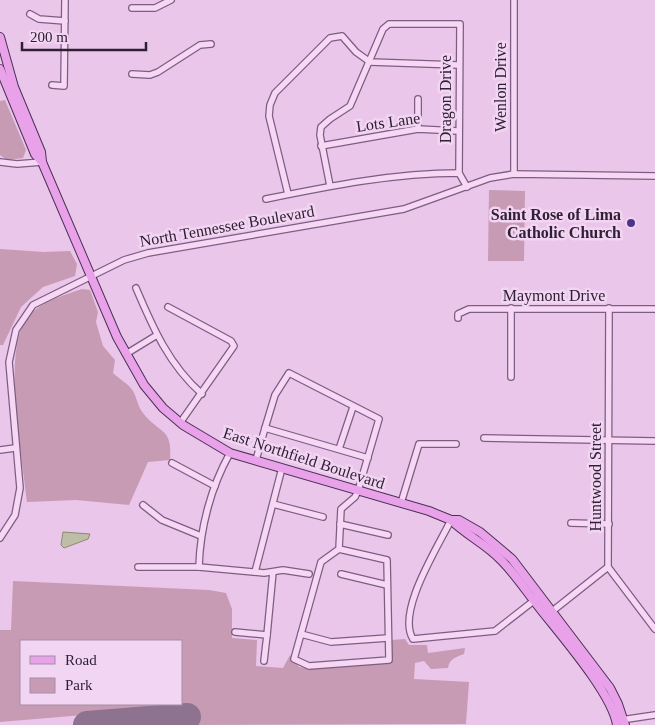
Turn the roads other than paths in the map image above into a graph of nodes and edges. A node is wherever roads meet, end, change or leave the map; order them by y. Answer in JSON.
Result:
{"nodes":[{"id":1,"x":66,"y":0,"type":"edge"},
{"id":2,"x":171,"y":0,"type":"edge"},
{"id":3,"x":514,"y":0,"type":"edge"},
{"id":4,"x":132,"y":8,"type":"dead end"},
{"id":5,"x":30,"y":14,"type":"dead end"},
{"id":6,"x":65,"y":21,"type":"junction"},
{"id":7,"x":0,"y":37,"type":"edge"},
{"id":8,"x":211,"y":44,"type":"dead end"},
{"id":9,"x":370,"y":62,"type":"junction"},
{"id":10,"x":458,"y":65,"type":"junction"},
{"id":11,"x":0,"y":69,"type":"edge"},
{"id":12,"x":132,"y":74,"type":"dead end"},
{"id":13,"x":52,"y":85,"type":"dead end"},
{"id":14,"x":418,"y":99,"type":"dead end"},
{"id":15,"x":418,"y":129,"type":"junction"},
{"id":16,"x":458,"y":131,"type":"junction"},
{"id":17,"x":321,"y":146,"type":"junction"},
{"id":18,"x":0,"y":162,"type":"edge"},
{"id":19,"x":42,"y":162,"type":"junction"},
{"id":20,"x":459,"y":173,"type":"junction"},
{"id":21,"x":514,"y":174,"type":"junction"},
{"id":22,"x":655,"y":176,"type":"edge"},
{"id":23,"x":330,"y":186,"type":"junction"},
{"id":24,"x":467,"y":187,"type":"junction"},
{"id":25,"x":288,"y":194,"type":"junction"},
{"id":26,"x":266,"y":199,"type":"dead end"},
{"id":27,"x":91,"y":276,"type":"junction"},
{"id":28,"x":136,"y":288,"type":"dead end"},
{"id":29,"x":168,"y":307,"type":"dead end"},
{"id":30,"x":510,"y":308,"type":"junction"},
{"id":31,"x":610,"y":308,"type":"junction"},
{"id":32,"x":655,"y":308,"type":"edge"},
{"id":33,"x":458,"y":318,"type":"dead end"},
{"id":34,"x":157,"y":335,"type":"junction"},
{"id":35,"x":126,"y":354,"type":"junction"},
{"id":36,"x":510,"y":376,"type":"dead end"},
{"id":37,"x":202,"y":394,"type":"junction"},
{"id":38,"x":353,"y":407,"type":"junction"},
{"id":39,"x":180,"y":423,"type":"junction"},
{"id":40,"x":265,"y":428,"type":"junction"},
{"id":41,"x":484,"y":438,"type":"dead end"},
{"id":42,"x":610,"y":440,"type":"junction"},
{"id":43,"x":655,"y":441,"type":"edge"},
{"id":44,"x":456,"y":444,"type":"dead end"},
{"id":45,"x":16,"y":448,"type":"junction"},
{"id":46,"x":338,"y":449,"type":"junction"},
{"id":47,"x":0,"y":450,"type":"edge"},
{"id":48,"x":230,"y":453,"type":"junction"},
{"id":49,"x":368,"y":458,"type":"junction"},
{"id":50,"x":256,"y":460,"type":"junction"},
{"id":51,"x":172,"y":463,"type":"dead end"},
{"id":52,"x":282,"y":468,"type":"junction"},
{"id":53,"x":215,"y":486,"type":"junction"},
{"id":54,"x":358,"y":491,"type":"junction"},
{"id":55,"x":401,"y":503,"type":"junction"},
{"id":56,"x":273,"y":504,"type":"junction"},
{"id":57,"x":143,"y":505,"type":"dead end"},
{"id":58,"x":323,"y":517,"type":"dead end"},
{"id":59,"x":451,"y":520,"type":"junction"},
{"id":60,"x":571,"y":523,"type":"dead end"},
{"id":61,"x":340,"y":524,"type":"junction"},
{"id":62,"x":609,"y":524,"type":"junction"},
{"id":63,"x":388,"y":535,"type":"dead end"},
{"id":64,"x":201,"y":536,"type":"junction"},
{"id":65,"x":0,"y":538,"type":"edge"},
{"id":66,"x":340,"y":548,"type":"junction"},
{"id":67,"x":138,"y":567,"type":"dead end"},
{"id":68,"x":199,"y":567,"type":"junction"},
{"id":69,"x":608,"y":567,"type":"junction"},
{"id":70,"x":255,"y":572,"type":"junction"},
{"id":71,"x":274,"y":572,"type":"junction"},
{"id":72,"x":309,"y":574,"type":"dead end"},
{"id":73,"x":341,"y":574,"type":"dead end"},
{"id":74,"x":387,"y":584,"type":"junction"},
{"id":75,"x":537,"y":598,"type":"junction"},
{"id":76,"x":549,"y":614,"type":"junction"},
{"id":77,"x":655,"y":629,"type":"edge"},
{"id":78,"x":235,"y":632,"type":"dead end"},
{"id":79,"x":301,"y":634,"type":"junction"},
{"id":80,"x":266,"y":635,"type":"junction"},
{"id":81,"x":388,"y":638,"type":"junction"},
{"id":82,"x":264,"y":661,"type":"dead end"},
{"id":83,"x":655,"y":715,"type":"edge"},
{"id":84,"x":621,"y":723,"type":"edge"}],
"edges":[{"from":1,"to":6,"type":"street"},
{"from":2,"to":4,"type":"street"},
{"from":3,"to":21,"type":"street","name":"Wenlon Drive"},
{"from":5,"to":6,"type":"street"},
{"from":6,"to":13,"type":"street"},
{"from":7,"to":19,"type":"main road","name":"East Northfield Boulevard"},
{"from":8,"to":12,"type":"street"},
{"from":9,"to":10,"type":"street"},
{"from":9,"to":10,"type":"street","name":"Dragon Drive"},
{"from":9,"to":17,"type":"street"},
{"from":9,"to":25,"type":"street"},
{"from":10,"to":16,"type":"street","name":"Dragon Drive"},
{"from":11,"to":19,"type":"main road","name":"East Northfield Boulevard"},
{"from":14,"to":15,"type":"street"},
{"from":15,"to":16,"type":"street","name":"Lots Lane"},
{"from":15,"to":17,"type":"street","name":"Lots Lane"},
{"from":16,"to":20,"type":"street","name":"Dragon Drive"},
{"from":17,"to":23,"type":"street"},
{"from":18,"to":19,"type":"street"},
{"from":19,"to":27,"type":"main road","name":"East Northfield Boulevard"},
{"from":20,"to":23,"type":"street","name":"North Tennessee Boulevard"},
{"from":20,"to":24,"type":"street"},
{"from":21,"to":22,"type":"street","name":"North Tennessee Boulevard"},
{"from":21,"to":24,"type":"street","name":"North Tennessee Boulevard"},
{"from":23,"to":25,"type":"street","name":"North Tennessee Boulevard"},
{"from":24,"to":27,"type":"street","name":"North Tennessee Boulevard"},
{"from":25,"to":26,"type":"street","name":"North Tennessee Boulevard"},
{"from":27,"to":35,"type":"main road","name":"East Northfield Boulevard"},
{"from":27,"to":45,"type":"street","name":"North Tennessee Boulevard"},
{"from":28,"to":34,"type":"street"},
{"from":29,"to":37,"type":"street"},
{"from":30,"to":31,"type":"street","name":"Maymont Drive"},
{"from":30,"to":33,"type":"street","name":"Maymont Drive"},
{"from":30,"to":36,"type":"street"},
{"from":31,"to":32,"type":"street","name":"Maymont Drive"},
{"from":31,"to":42,"type":"street","name":"Huntwood Street"},
{"from":34,"to":35,"type":"street"},
{"from":34,"to":37,"type":"street"},
{"from":35,"to":39,"type":"main road","name":"East Northfield Boulevard"},
{"from":37,"to":39,"type":"street"},
{"from":38,"to":40,"type":"street"},
{"from":38,"to":46,"type":"street"},
{"from":38,"to":49,"type":"street"},
{"from":39,"to":48,"type":"main road","name":"East Northfield Boulevard"},
{"from":40,"to":46,"type":"street"},
{"from":40,"to":50,"type":"street"},
{"from":41,"to":42,"type":"street"},
{"from":42,"to":43,"type":"street"},
{"from":42,"to":62,"type":"street","name":"Huntwood Street"},
{"from":44,"to":55,"type":"street"},
{"from":45,"to":47,"type":"street"},
{"from":45,"to":65,"type":"street","name":"North Tennessee Boulevard"},
{"from":46,"to":49,"type":"street"},
{"from":48,"to":50,"type":"main road","name":"East Northfield Boulevard"},
{"from":48,"to":53,"type":"street"},
{"from":49,"to":54,"type":"street"},
{"from":50,"to":52,"type":"main road","name":"East Northfield Boulevard"},
{"from":51,"to":53,"type":"street"},
{"from":52,"to":54,"type":"main road","name":"East Northfield Boulevard"},
{"from":52,"to":56,"type":"street"},
{"from":53,"to":64,"type":"street"},
{"from":54,"to":55,"type":"main road","name":"East Northfield Boulevard"},
{"from":54,"to":61,"type":"street"},
{"from":55,"to":59,"type":"main road","name":"East Northfield Boulevard"},
{"from":56,"to":58,"type":"street"},
{"from":56,"to":70,"type":"street"},
{"from":57,"to":64,"type":"street"},
{"from":59,"to":75,"type":"main road","name":"East Northfield Boulevard"},
{"from":59,"to":75,"type":"street"},
{"from":60,"to":62,"type":"street"},
{"from":61,"to":63,"type":"street"},
{"from":61,"to":66,"type":"street"},
{"from":62,"to":69,"type":"street","name":"Huntwood Street"},
{"from":64,"to":68,"type":"street"},
{"from":66,"to":74,"type":"street"},
{"from":66,"to":79,"type":"street"},
{"from":67,"to":68,"type":"street"},
{"from":68,"to":70,"type":"street"},
{"from":69,"to":76,"type":"street"},
{"from":69,"to":77,"type":"street"},
{"from":70,"to":71,"type":"street"},
{"from":71,"to":72,"type":"street"},
{"from":71,"to":80,"type":"street"},
{"from":73,"to":74,"type":"street"},
{"from":74,"to":81,"type":"street"},
{"from":75,"to":76,"type":"main road","name":"East Northfield Boulevard"},
{"from":76,"to":84,"type":"main road","name":"East Northfield Boulevard"},
{"from":78,"to":80,"type":"street"},
{"from":79,"to":81,"type":"street"},
{"from":79,"to":81,"type":"street"},
{"from":80,"to":82,"type":"street"},
{"from":83,"to":84,"type":"street"}]}
